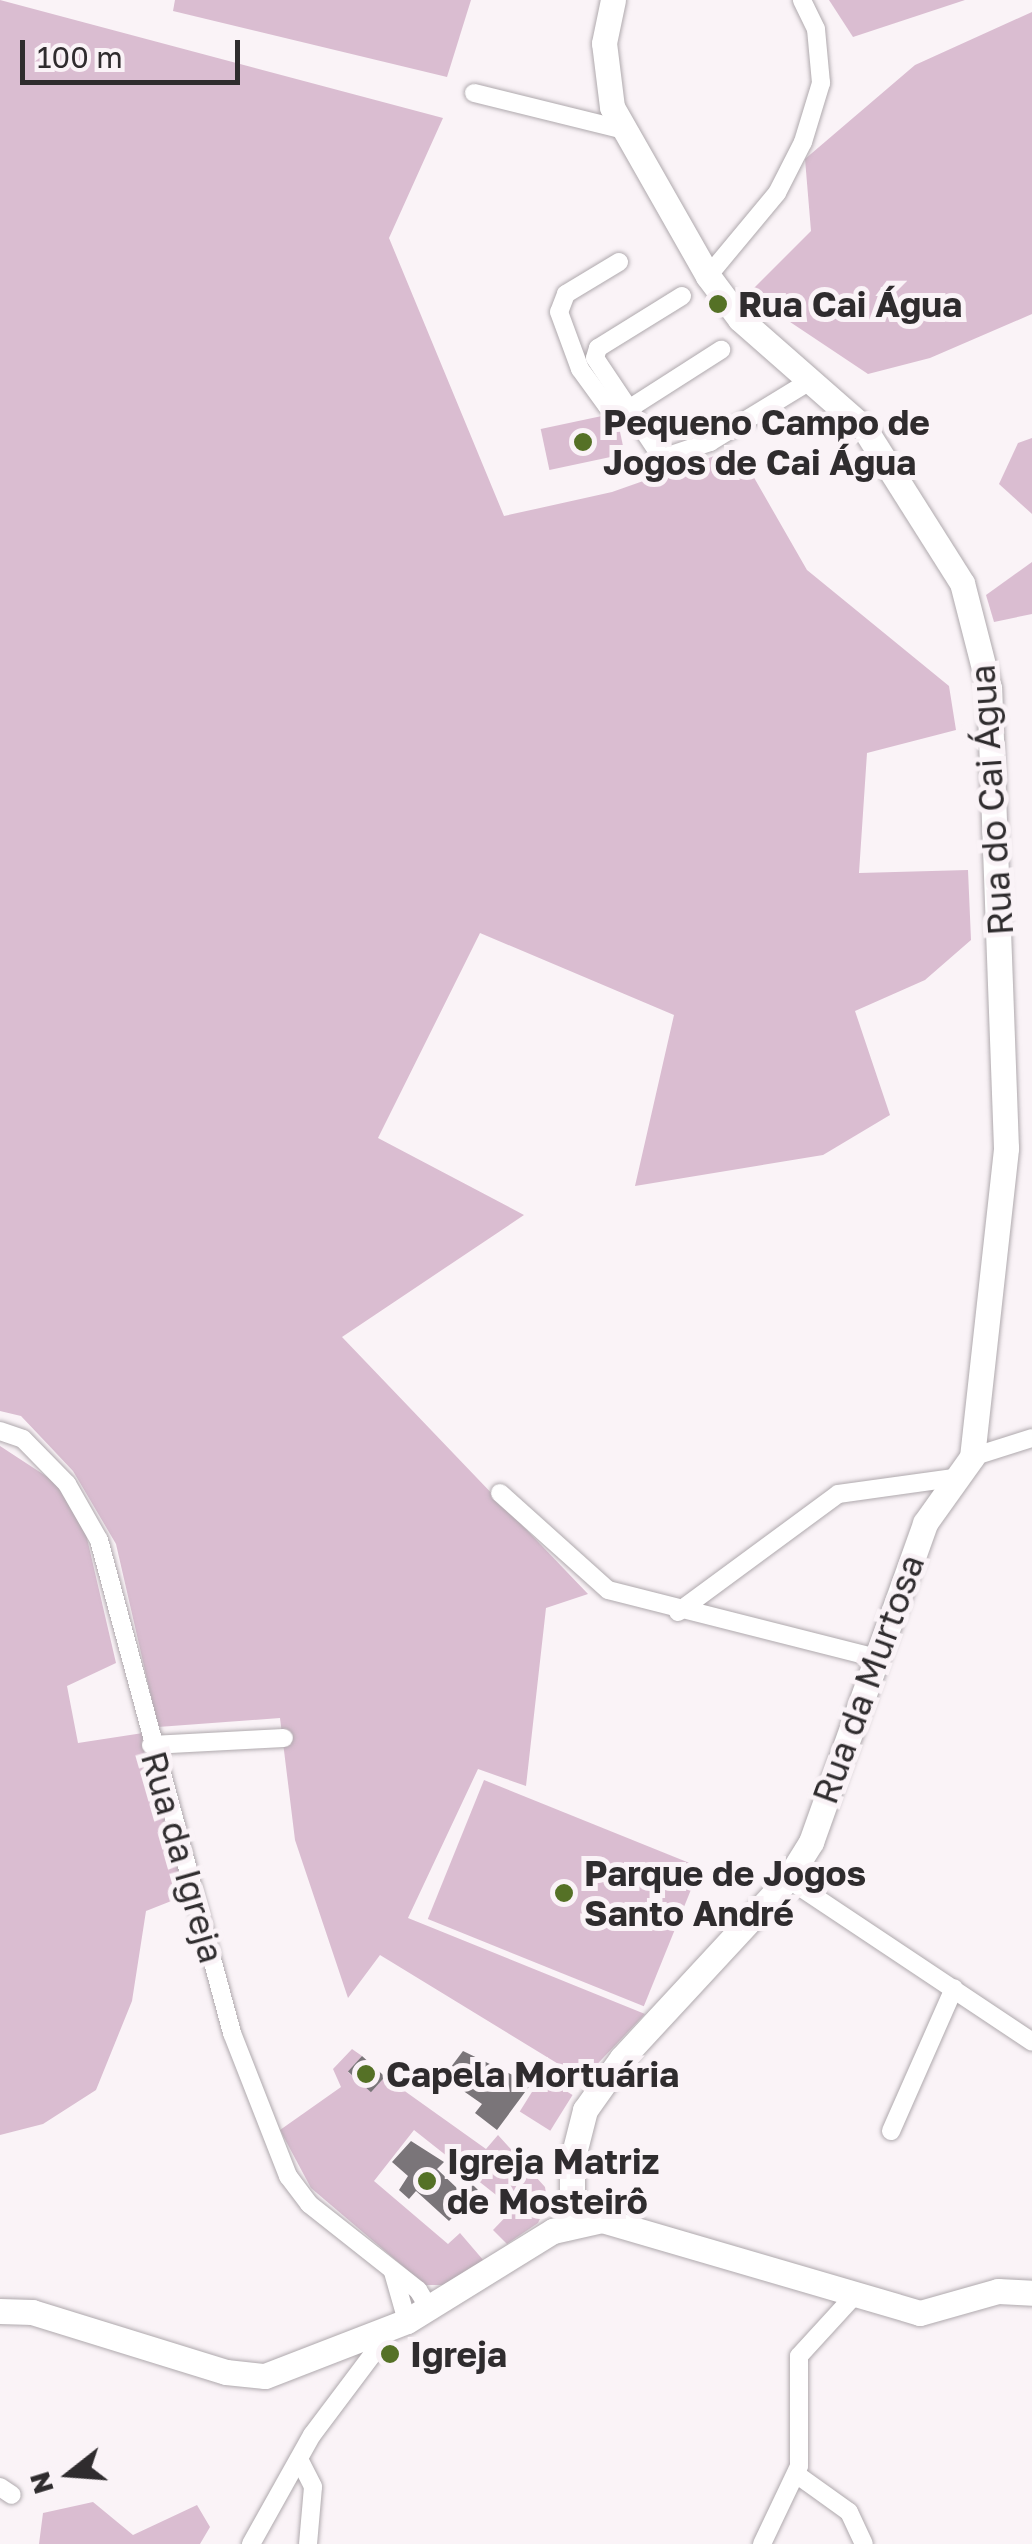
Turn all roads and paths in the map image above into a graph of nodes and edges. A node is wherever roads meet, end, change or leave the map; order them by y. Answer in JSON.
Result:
{"nodes":[{"id":1,"x":614,"y":0,"type":"edge"},
{"id":2,"x":802,"y":0,"type":"edge"},
{"id":3,"x":474,"y":93,"type":"dead end"},
{"id":4,"x":621,"y":129,"type":"junction"},
{"id":5,"x":619,"y":262,"type":"dead end"},
{"id":6,"x":708,"y":276,"type":"junction"},
{"id":7,"x":682,"y":296,"type":"dead end"},
{"id":8,"x":721,"y":350,"type":"dead end"},
{"id":9,"x":810,"y":381,"type":"junction"},
{"id":10,"x":624,"y":406,"type":"junction"},
{"id":11,"x":0,"y":1431,"type":"edge"},
{"id":12,"x":1032,"y":1438,"type":"edge"},
{"id":13,"x":972,"y":1457,"type":"junction"},
{"id":14,"x":954,"y":1478,"type":"junction"},
{"id":15,"x":500,"y":1493,"type":"dead end"},
{"id":16,"x":678,"y":1612,"type":"junction"},
{"id":17,"x":874,"y":1657,"type":"junction"},
{"id":18,"x":284,"y":1738,"type":"dead end"},
{"id":19,"x":152,"y":1746,"type":"junction"},
{"id":20,"x":788,"y":1879,"type":"junction"},
{"id":21,"x":954,"y":1988,"type":"junction"},
{"id":22,"x":1032,"y":2042,"type":"edge"},
{"id":23,"x":891,"y":2131,"type":"dead end"},
{"id":24,"x":572,"y":2224,"type":"junction"},
{"id":25,"x":1032,"y":2292,"type":"edge"},
{"id":26,"x":853,"y":2297,"type":"junction"},
{"id":27,"x":0,"y":2311,"type":"edge"},
{"id":28,"x":418,"y":2314,"type":"junction"},
{"id":29,"x":375,"y":2336,"type":"junction"},
{"id":30,"x":299,"y":2459,"type":"junction"},
{"id":31,"x":796,"y":2474,"type":"junction"},
{"id":32,"x":251,"y":2544,"type":"edge"},
{"id":33,"x":308,"y":2544,"type":"edge"},
{"id":34,"x":762,"y":2544,"type":"edge"},
{"id":35,"x":864,"y":2544,"type":"edge"}],
"edges":[{"from":1,"to":4,"type":"street","name":"Rua do Cai Água"},
{"from":2,"to":6,"type":"street"},
{"from":3,"to":4,"type":"street"},
{"from":4,"to":6,"type":"street","name":"Rua do Cai Água"},
{"from":5,"to":10,"type":"street"},
{"from":6,"to":9,"type":"street","name":"Rua do Cai Água"},
{"from":7,"to":10,"type":"street"},
{"from":8,"to":10,"type":"street"},
{"from":9,"to":10,"type":"street"},
{"from":9,"to":13,"type":"street","name":"Rua do Cai Água"},
{"from":11,"to":19,"type":"street","name":"Rua da Igreja"},
{"from":12,"to":13,"type":"street"},
{"from":13,"to":14,"type":"street"},
{"from":14,"to":16,"type":"street"},
{"from":14,"to":17,"type":"street","name":"Rua da Murtosa"},
{"from":15,"to":16,"type":"street"},
{"from":16,"to":17,"type":"street"},
{"from":17,"to":20,"type":"street","name":"Rua da Murtosa"},
{"from":18,"to":19,"type":"street"},
{"from":19,"to":28,"type":"street","name":"Rua da Igreja"},
{"from":20,"to":21,"type":"street"},
{"from":20,"to":24,"type":"street","name":"Rua da Murtosa"},
{"from":21,"to":22,"type":"street"},
{"from":21,"to":23,"type":"street"},
{"from":24,"to":26,"type":"street"},
{"from":24,"to":28,"type":"street"},
{"from":25,"to":26,"type":"street"},
{"from":26,"to":31,"type":"street"},
{"from":27,"to":29,"type":"street"},
{"from":28,"to":29,"type":"street"},
{"from":29,"to":30,"type":"street"},
{"from":30,"to":32,"type":"street"},
{"from":30,"to":33,"type":"street"},
{"from":31,"to":34,"type":"street"},
{"from":31,"to":35,"type":"street"}]}
